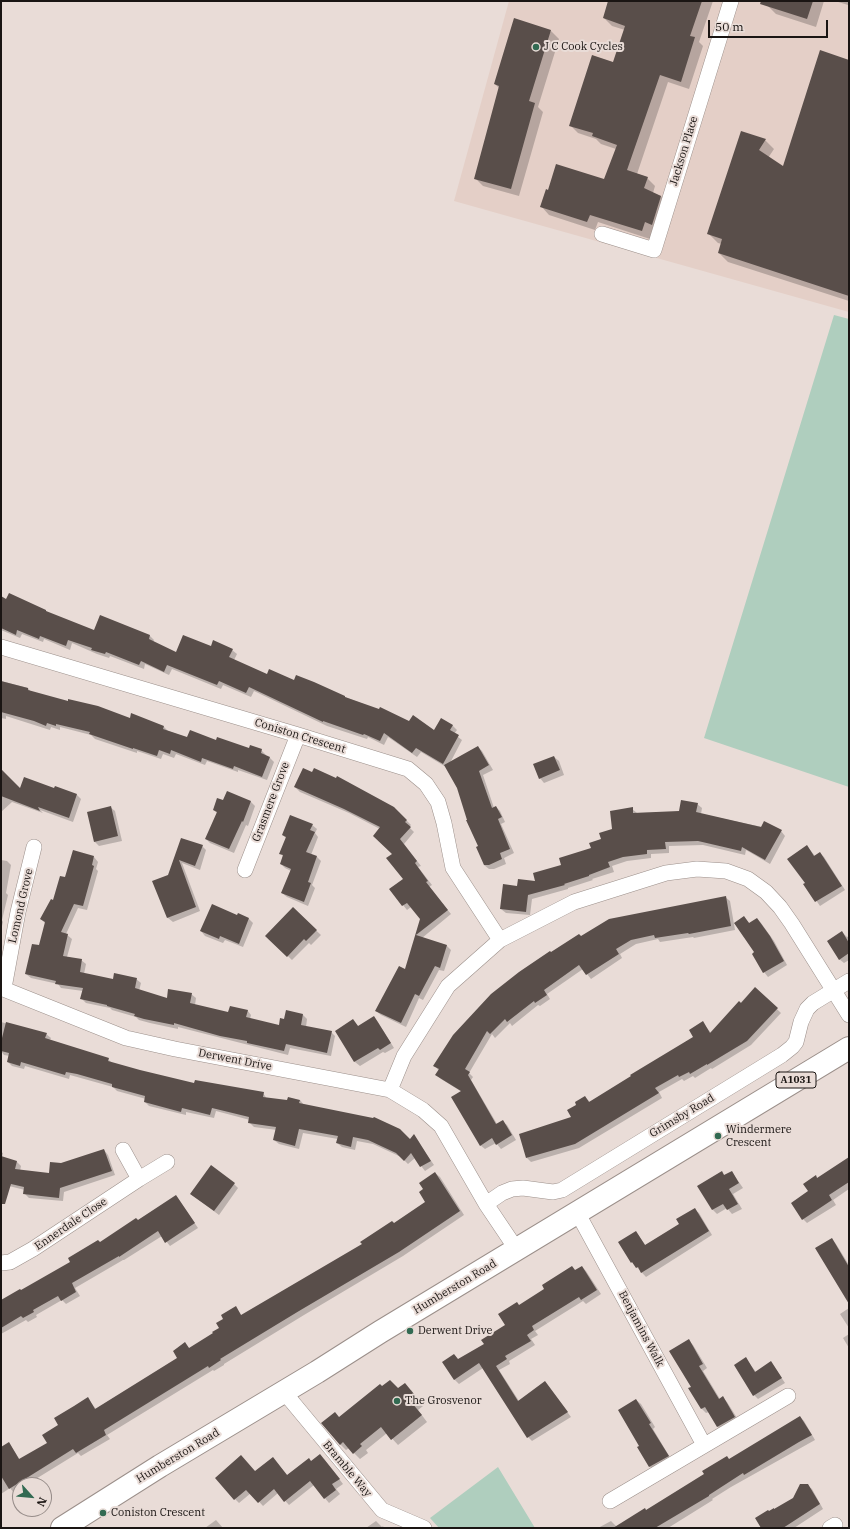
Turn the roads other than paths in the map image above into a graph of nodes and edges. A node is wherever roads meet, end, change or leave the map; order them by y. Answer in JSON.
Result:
{"nodes":[{"id":1,"x":731,"y":1,"type":"edge"},
{"id":2,"x":602,"y":234,"type":"dead end"},
{"id":3,"x":1,"y":647,"type":"edge"},
{"id":4,"x":298,"y":734,"type":"junction"},
{"id":5,"x":34,"y":847,"type":"dead end"},
{"id":6,"x":245,"y":870,"type":"dead end"},
{"id":7,"x":500,"y":940,"type":"junction"},
{"id":8,"x":849,"y":981,"type":"edge"},
{"id":9,"x":2,"y":988,"type":"edge"},
{"id":10,"x":833,"y":990,"type":"junction"},
{"id":11,"x":849,"y":1015,"type":"edge"},
{"id":12,"x":849,"y":1048,"type":"edge"},
{"id":13,"x":390,"y":1090,"type":"junction"},
{"id":14,"x":123,"y":1150,"type":"dead end"},
{"id":15,"x":168,"y":1162,"type":"dead end"},
{"id":16,"x":139,"y":1179,"type":"junction"},
{"id":17,"x":486,"y":1204,"type":"junction"},
{"id":18,"x":577,"y":1212,"type":"junction"},
{"id":19,"x":517,"y":1250,"type":"junction"},
{"id":20,"x":1,"y":1263,"type":"edge"},
{"id":21,"x":284,"y":1392,"type":"junction"},
{"id":22,"x":788,"y":1396,"type":"dead end"},
{"id":23,"x":704,"y":1445,"type":"junction"},
{"id":24,"x":610,"y":1501,"type":"dead end"},
{"id":25,"x":62,"y":1528,"type":"edge"},
{"id":26,"x":424,"y":1528,"type":"edge"}],
"edges":[{"from":1,"to":2,"type":"street","name":"Jackson Place"},
{"from":3,"to":4,"type":"street","name":"Coniston Crescent"},
{"from":4,"to":6,"type":"street","name":"Grasmere Grove"},
{"from":4,"to":7,"type":"street","name":"Coniston Crescent"},
{"from":5,"to":9,"type":"street","name":"Lomond Grove"},
{"from":7,"to":10,"type":"street"},
{"from":7,"to":13,"type":"street"},
{"from":8,"to":10,"type":"street","name":"Grimsby Road"},
{"from":9,"to":13,"type":"street","name":"Derwent Drive"},
{"from":10,"to":11,"type":"street"},
{"from":10,"to":17,"type":"street","name":"Grimsby Road"},
{"from":12,"to":18,"type":"main road","name":"Humberston Road","number":"A1031"},
{"from":13,"to":17,"type":"street","name":"Derwent Drive"},
{"from":14,"to":16,"type":"street"},
{"from":15,"to":16,"type":"street","name":"Ennerdale Close"},
{"from":16,"to":20,"type":"street","name":"Ennerdale Close"},
{"from":17,"to":19,"type":"street","name":"Derwent Drive"},
{"from":18,"to":19,"type":"main road","name":"Humberston Road","number":"A1031"},
{"from":18,"to":23,"type":"street","name":"Benjamins Walk"},
{"from":19,"to":21,"type":"main road","name":"Humberston Road","number":"A1031"},
{"from":21,"to":25,"type":"main road","name":"Humberston Road","number":"A1031"},
{"from":21,"to":26,"type":"street","name":"Bramble Way"},
{"from":22,"to":23,"type":"street"},
{"from":23,"to":24,"type":"street"}]}
